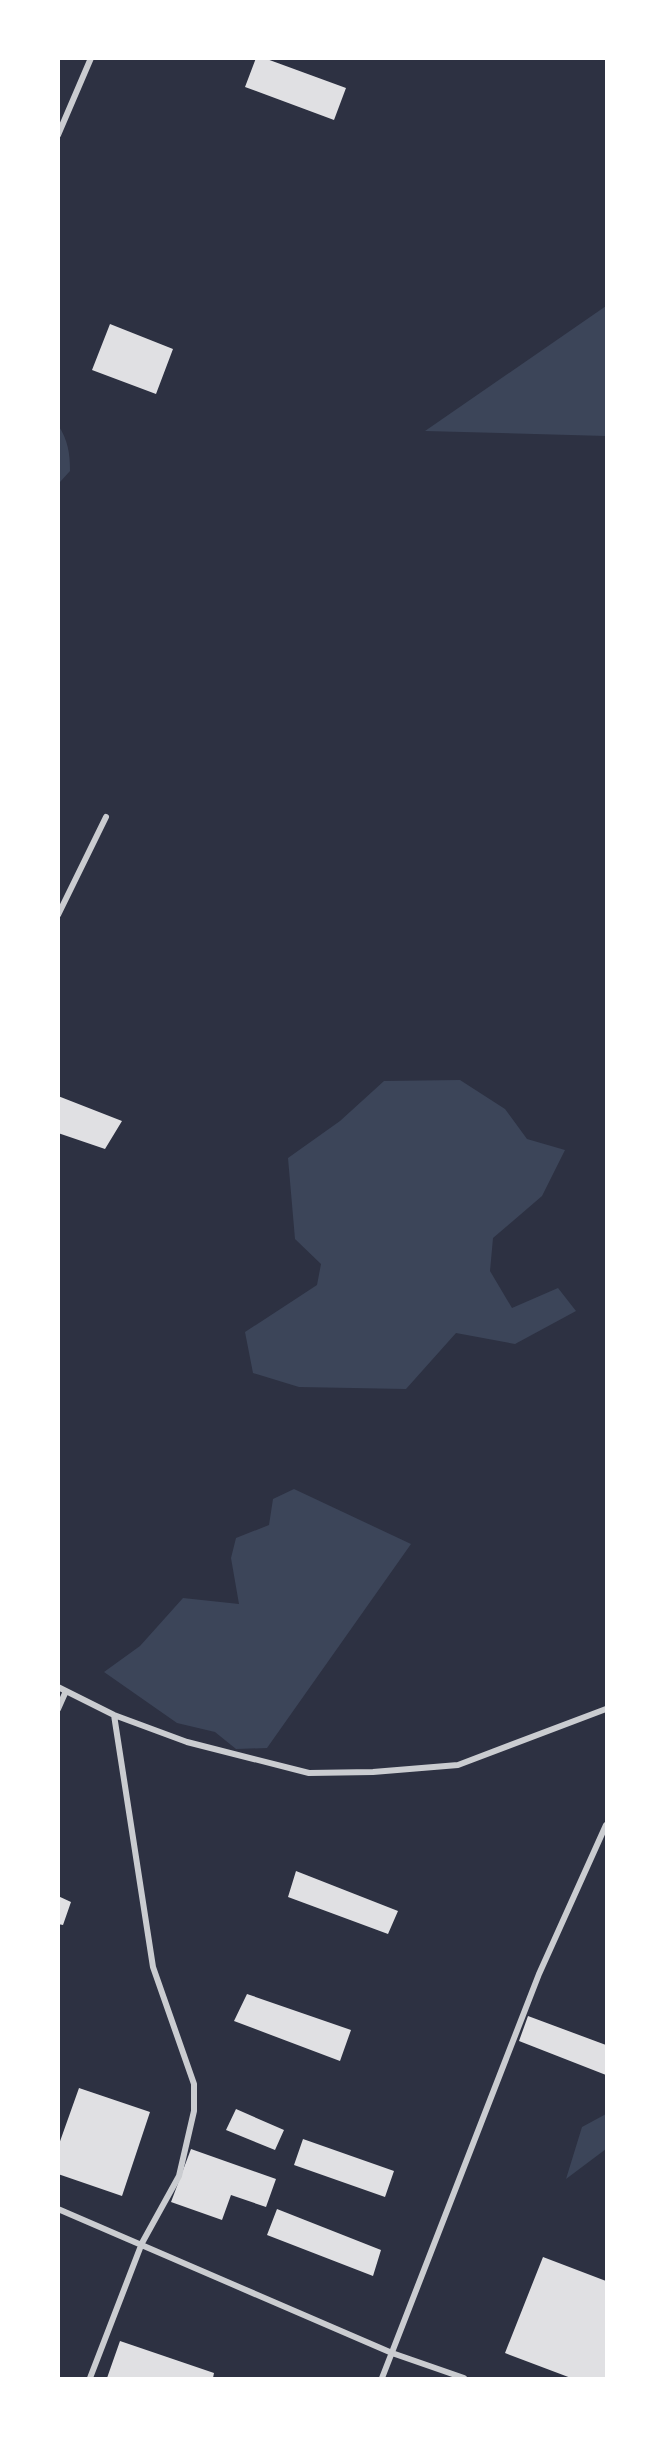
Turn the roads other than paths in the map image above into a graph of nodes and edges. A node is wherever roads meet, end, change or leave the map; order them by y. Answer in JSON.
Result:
{"nodes":[{"id":1,"x":91,"y":58,"type":"edge"},
{"id":2,"x":58,"y":135,"type":"edge"},
{"id":3,"x":106,"y":817,"type":"dead end"},
{"id":4,"x":58,"y":915,"type":"edge"},
{"id":5,"x":58,"y":1687,"type":"edge"},
{"id":6,"x":66,"y":1691,"type":"junction"},
{"id":7,"x":58,"y":1708,"type":"edge"},
{"id":8,"x":606,"y":1709,"type":"edge"},
{"id":9,"x":114,"y":1715,"type":"junction"},
{"id":10,"x":606,"y":1825,"type":"edge"},
{"id":11,"x":58,"y":2209,"type":"edge"},
{"id":12,"x":142,"y":2243,"type":"junction"},
{"id":13,"x":392,"y":2353,"type":"junction"},
{"id":14,"x":90,"y":2379,"type":"edge"},
{"id":15,"x":382,"y":2379,"type":"edge"},
{"id":16,"x":464,"y":2379,"type":"edge"}],
"edges":[{"from":1,"to":2,"type":"street"},
{"from":3,"to":4,"type":"street"},
{"from":5,"to":6,"type":"street"},
{"from":6,"to":7,"type":"street"},
{"from":6,"to":9,"type":"street"},
{"from":8,"to":9,"type":"street"},
{"from":9,"to":12,"type":"street"},
{"from":10,"to":13,"type":"street"},
{"from":11,"to":12,"type":"street"},
{"from":12,"to":13,"type":"street"},
{"from":12,"to":14,"type":"street"},
{"from":13,"to":15,"type":"street"},
{"from":13,"to":16,"type":"street"}]}
